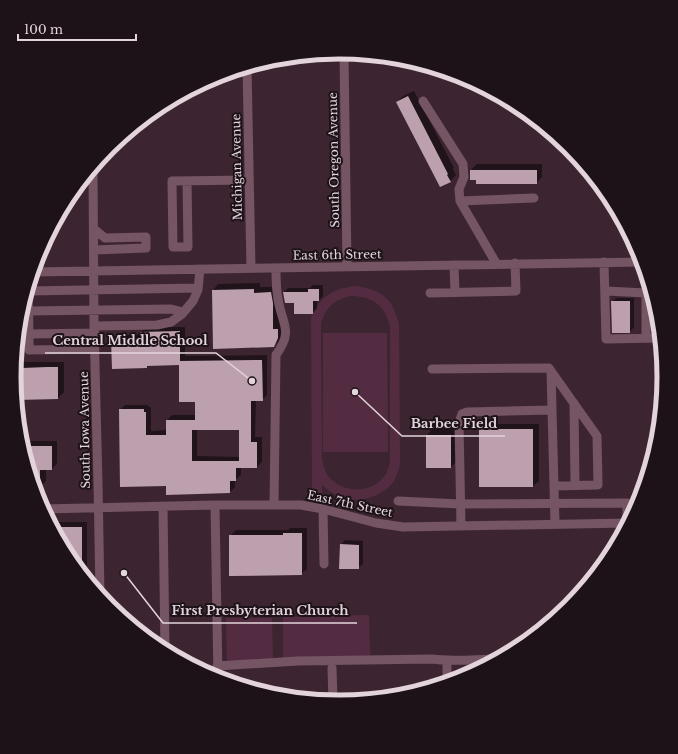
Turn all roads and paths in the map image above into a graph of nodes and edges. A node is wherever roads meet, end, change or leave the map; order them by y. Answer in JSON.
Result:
{"nodes":[{"id":1,"x":344,"y":59,"type":"edge"},
{"id":2,"x":247,"y":73,"type":"edge"},
{"id":3,"x":423,"y":101,"type":"dead end"},
{"id":4,"x":93,"y":175,"type":"edge"},
{"id":5,"x":249,"y":180,"type":"junction"},
{"id":6,"x":187,"y":181,"type":"junction"},
{"id":7,"x":534,"y":198,"type":"dead end"},
{"id":8,"x":460,"y":201,"type":"junction"},
{"id":9,"x":94,"y":229,"type":"junction"},
{"id":10,"x":94,"y":250,"type":"junction"},
{"id":11,"x":604,"y":262,"type":"junction"},
{"id":12,"x":635,"y":262,"type":"edge"},
{"id":13,"x":515,"y":263,"type":"junction"},
{"id":14,"x":496,"y":264,"type":"junction"},
{"id":15,"x":454,"y":265,"type":"junction"},
{"id":16,"x":347,"y":267,"type":"junction"},
{"id":17,"x":250,"y":268,"type":"junction"},
{"id":18,"x":276,"y":268,"type":"junction"},
{"id":19,"x":200,"y":269,"type":"junction"},
{"id":20,"x":94,"y":271,"type":"junction"},
{"id":21,"x":39,"y":272,"type":"edge"},
{"id":22,"x":198,"y":288,"type":"junction"},
{"id":23,"x":34,"y":289,"type":"edge"},
{"id":24,"x":94,"y":290,"type":"junction"},
{"id":25,"x":606,"y":291,"type":"junction"},
{"id":26,"x":455,"y":292,"type":"junction"},
{"id":27,"x":430,"y":293,"type":"dead end"},
{"id":28,"x":645,"y":293,"type":"edge"},
{"id":29,"x":646,"y":295,"type":"edge"},
{"id":30,"x":94,"y":311,"type":"junction"},
{"id":31,"x":28,"y":312,"type":"joint"},
{"id":32,"x":183,"y":312,"type":"junction"},
{"id":33,"x":94,"y":330,"type":"junction"},
{"id":34,"x":29,"y":334,"type":"junction"},
{"id":35,"x":646,"y":338,"type":"junction"},
{"id":36,"x":654,"y":338,"type":"edge"},
{"id":37,"x":95,"y":349,"type":"junction"},
{"id":38,"x":432,"y":369,"type":"dead end"},
{"id":39,"x":551,"y":371,"type":"junction"},
{"id":40,"x":574,"y":403,"type":"junction"},
{"id":41,"x":552,"y":410,"type":"junction"},
{"id":42,"x":575,"y":485,"type":"junction"},
{"id":43,"x":554,"y":486,"type":"junction"},
{"id":44,"x":398,"y":502,"type":"dead end"},
{"id":45,"x":460,"y":504,"type":"junction"},
{"id":46,"x":554,"y":504,"type":"junction"},
{"id":47,"x":215,"y":505,"type":"junction"},
{"id":48,"x":274,"y":505,"type":"junction"},
{"id":49,"x":163,"y":506,"type":"junction"},
{"id":50,"x":98,"y":508,"type":"junction"},
{"id":51,"x":322,"y":508,"type":"junction"},
{"id":52,"x":50,"y":509,"type":"edge"},
{"id":53,"x":627,"y":511,"type":"edge"},
{"id":54,"x":621,"y":523,"type":"edge"},
{"id":55,"x":554,"y":524,"type":"junction"},
{"id":56,"x":461,"y":526,"type":"junction"},
{"id":57,"x":324,"y":564,"type":"dead end"},
{"id":58,"x":100,"y":587,"type":"edge"},
{"id":59,"x":165,"y":643,"type":"edge"},
{"id":60,"x":485,"y":659,"type":"edge"},
{"id":61,"x":447,"y":661,"type":"junction"},
{"id":62,"x":217,"y":666,"type":"junction"},
{"id":63,"x":332,"y":668,"type":"dead end"},
{"id":64,"x":217,"y":671,"type":"edge"},
{"id":65,"x":447,"y":676,"type":"edge"},
{"id":66,"x":333,"y":695,"type":"edge"}],
"edges":[{"from":1,"to":16,"type":"street","name":"South Oregon Avenue"},
{"from":2,"to":5,"type":"street","name":"Michigan Avenue"},
{"from":3,"to":8,"type":"street"},
{"from":4,"to":9,"type":"street","name":"South Iowa Avenue"},
{"from":5,"to":6,"type":"street"},
{"from":5,"to":17,"type":"street","name":"Michigan Avenue"},
{"from":6,"to":6,"type":"street"},
{"from":7,"to":8,"type":"street"},
{"from":8,"to":14,"type":"street"},
{"from":9,"to":10,"type":"street","name":"South Iowa Avenue"},
{"from":9,"to":10,"type":"street"},
{"from":10,"to":20,"type":"street","name":"South Iowa Avenue"},
{"from":11,"to":12,"type":"street","name":"East 6th Street"},
{"from":11,"to":13,"type":"street","name":"East 6th Street"},
{"from":11,"to":25,"type":"street"},
{"from":13,"to":14,"type":"street","name":"East 6th Street"},
{"from":13,"to":26,"type":"street"},
{"from":14,"to":15,"type":"street","name":"East 6th Street"},
{"from":15,"to":16,"type":"street","name":"East 6th Street"},
{"from":15,"to":26,"type":"street"},
{"from":16,"to":18,"type":"street","name":"East 6th Street"},
{"from":17,"to":18,"type":"street","name":"East 6th Street"},
{"from":17,"to":19,"type":"street","name":"East 6th Street"},
{"from":18,"to":48,"type":"street"},
{"from":19,"to":20,"type":"street","name":"East 6th Street"},
{"from":19,"to":22,"type":"street"},
{"from":20,"to":21,"type":"street","name":"East 6th Street"},
{"from":20,"to":24,"type":"street","name":"South Iowa Avenue"},
{"from":22,"to":24,"type":"street"},
{"from":22,"to":32,"type":"street"},
{"from":23,"to":24,"type":"street"},
{"from":24,"to":30,"type":"street","name":"South Iowa Avenue"},
{"from":25,"to":28,"type":"street"},
{"from":25,"to":35,"type":"street"},
{"from":26,"to":27,"type":"street"},
{"from":29,"to":35,"type":"street"},
{"from":30,"to":31,"type":"street"},
{"from":30,"to":32,"type":"street"},
{"from":30,"to":33,"type":"street","name":"South Iowa Avenue"},
{"from":31,"to":34,"type":"street"},
{"from":32,"to":33,"type":"street"},
{"from":33,"to":34,"type":"street"},
{"from":33,"to":37,"type":"street","name":"South Iowa Avenue"},
{"from":34,"to":37,"type":"street"},
{"from":35,"to":36,"type":"street"},
{"from":37,"to":50,"type":"street","name":"South Iowa Avenue"},
{"from":38,"to":39,"type":"street"},
{"from":39,"to":40,"type":"street"},
{"from":39,"to":41,"type":"street"},
{"from":40,"to":42,"type":"street"},
{"from":40,"to":42,"type":"street"},
{"from":41,"to":43,"type":"street"},
{"from":41,"to":45,"type":"street"},
{"from":42,"to":43,"type":"street"},
{"from":43,"to":46,"type":"street"},
{"from":44,"to":45,"type":"street"},
{"from":45,"to":46,"type":"street"},
{"from":45,"to":56,"type":"street"},
{"from":46,"to":53,"type":"street"},
{"from":46,"to":55,"type":"street"},
{"from":47,"to":48,"type":"street","name":"East 7th Street"},
{"from":47,"to":49,"type":"street","name":"East 7th Street"},
{"from":47,"to":62,"type":"street"},
{"from":48,"to":51,"type":"street","name":"East 7th Street"},
{"from":49,"to":50,"type":"street","name":"East 7th Street"},
{"from":49,"to":59,"type":"street"},
{"from":50,"to":52,"type":"street","name":"East 7th Street"},
{"from":50,"to":58,"type":"street","name":"South Iowa Avenue"},
{"from":51,"to":56,"type":"street","name":"East 7th Street"},
{"from":51,"to":57,"type":"street"},
{"from":54,"to":55,"type":"street","name":"East 7th Street"},
{"from":55,"to":56,"type":"street","name":"East 7th Street"},
{"from":60,"to":61,"type":"street"},
{"from":61,"to":62,"type":"street"},
{"from":61,"to":65,"type":"street"},
{"from":62,"to":64,"type":"street"},
{"from":63,"to":66,"type":"street"}]}
